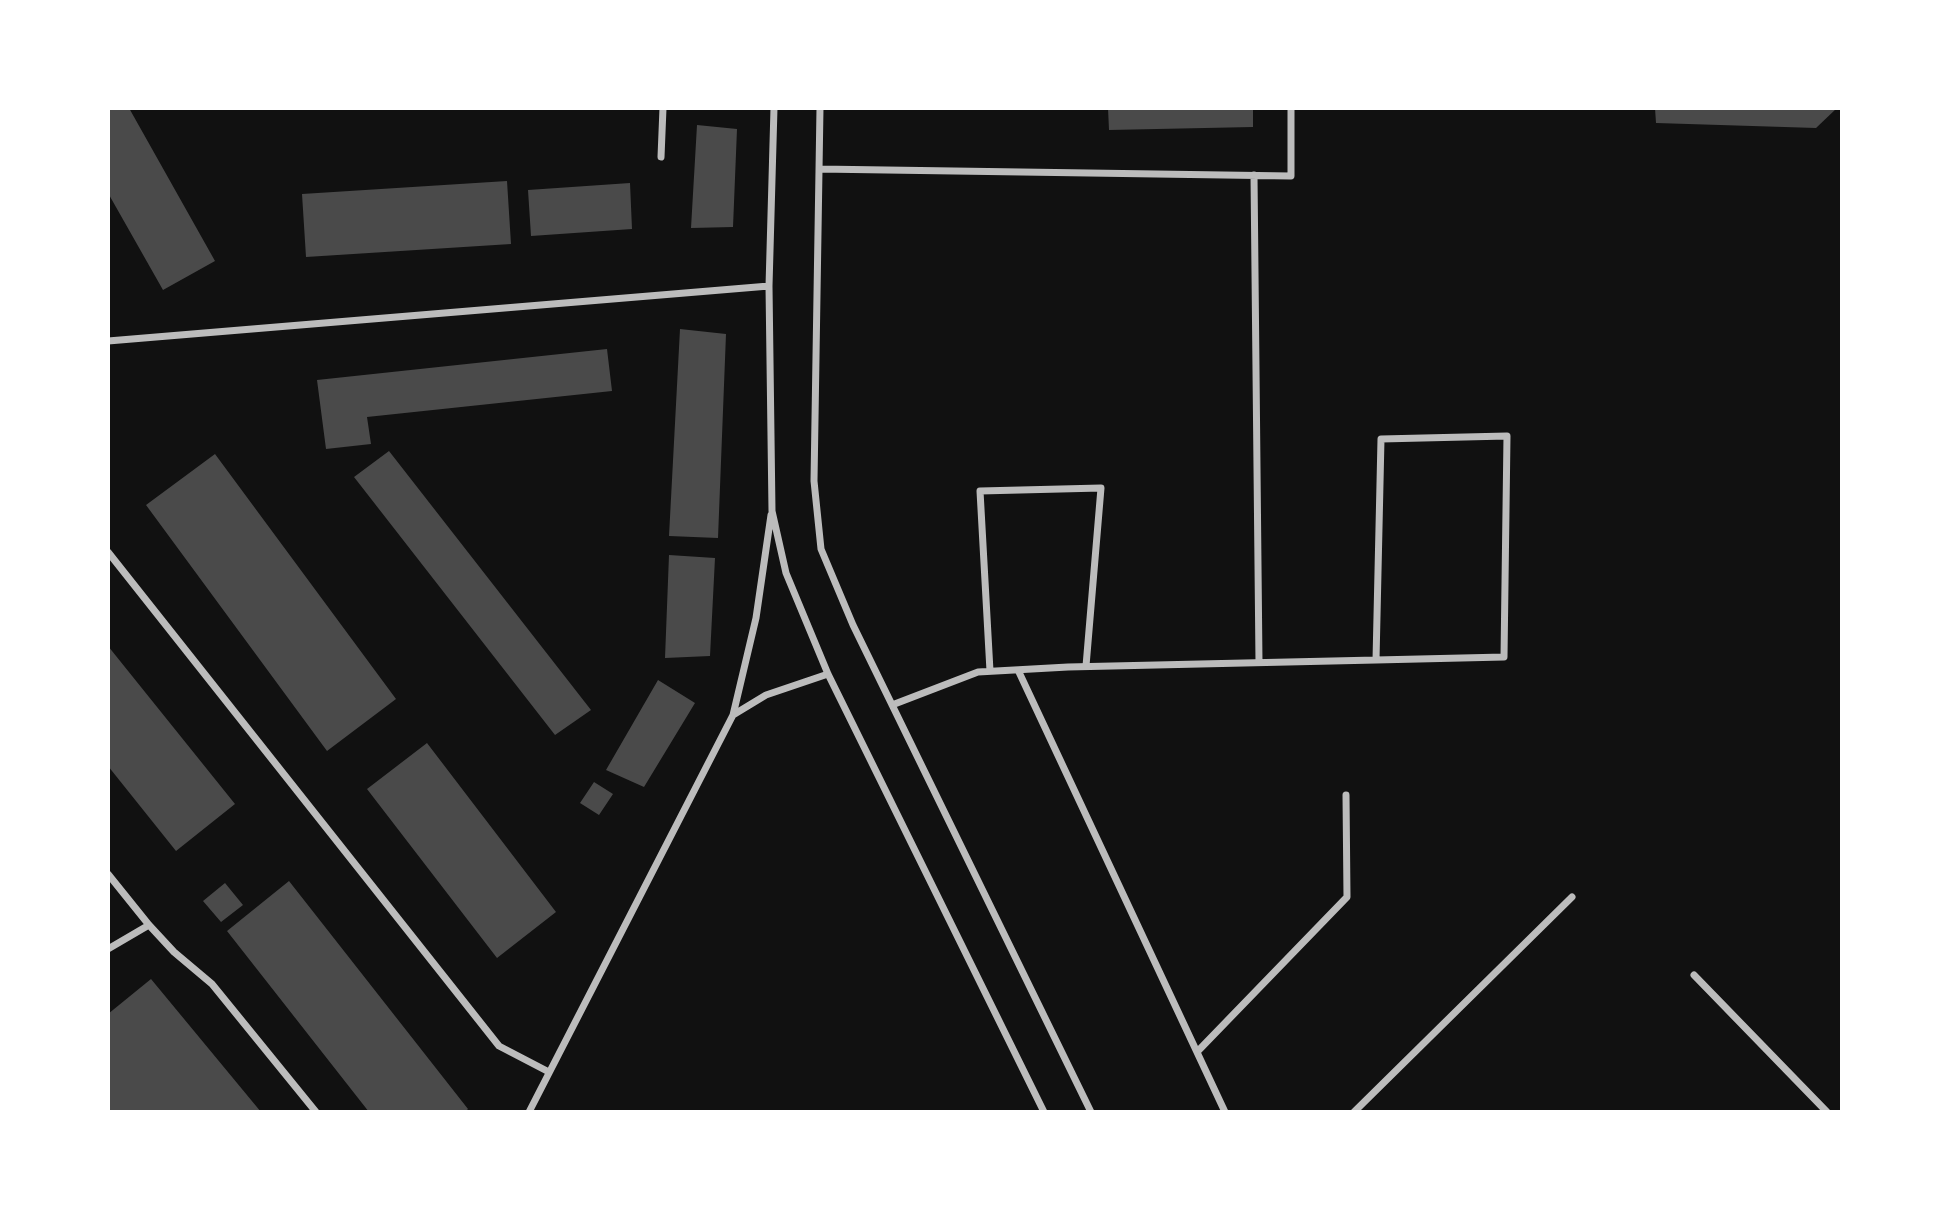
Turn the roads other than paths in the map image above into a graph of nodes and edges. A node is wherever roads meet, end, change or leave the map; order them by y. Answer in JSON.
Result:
{"nodes":[{"id":1,"x":663,"y":108,"type":"edge"},
{"id":2,"x":774,"y":108,"type":"edge"},
{"id":3,"x":820,"y":108,"type":"edge"},
{"id":4,"x":1291,"y":108,"type":"edge"},
{"id":5,"x":661,"y":157,"type":"dead end"},
{"id":6,"x":819,"y":169,"type":"junction"},
{"id":7,"x":1254,"y":175,"type":"junction"},
{"id":8,"x":769,"y":286,"type":"junction"},
{"id":9,"x":108,"y":341,"type":"edge"},
{"id":10,"x":772,"y":511,"type":"junction"},
{"id":11,"x":108,"y":552,"type":"edge"},
{"id":12,"x":1376,"y":660,"type":"junction"},
{"id":13,"x":1259,"y":662,"type":"junction"},
{"id":14,"x":1086,"y":666,"type":"junction"},
{"id":15,"x":1018,"y":670,"type":"junction"},
{"id":16,"x":990,"y":671,"type":"junction"},
{"id":17,"x":828,"y":674,"type":"junction"},
{"id":18,"x":892,"y":705,"type":"junction"},
{"id":19,"x":733,"y":715,"type":"junction"},
{"id":20,"x":1346,"y":795,"type":"dead end"},
{"id":21,"x":108,"y":874,"type":"edge"},
{"id":22,"x":1572,"y":897,"type":"dead end"},
{"id":23,"x":149,"y":925,"type":"junction"},
{"id":24,"x":108,"y":950,"type":"edge"},
{"id":25,"x":1694,"y":975,"type":"dead end"},
{"id":26,"x":1197,"y":1052,"type":"junction"},
{"id":27,"x":547,"y":1071,"type":"junction"},
{"id":28,"x":316,"y":1111,"type":"edge"},
{"id":29,"x":529,"y":1111,"type":"edge"},
{"id":30,"x":1044,"y":1111,"type":"edge"},
{"id":31,"x":1091,"y":1111,"type":"edge"},
{"id":32,"x":1225,"y":1111,"type":"edge"},
{"id":33,"x":1354,"y":1111,"type":"edge"},
{"id":34,"x":1827,"y":1111,"type":"edge"}],
"edges":[{"from":1,"to":5,"type":"street"},
{"from":2,"to":8,"type":"street"},
{"from":3,"to":6,"type":"street"},
{"from":4,"to":7,"type":"street"},
{"from":6,"to":7,"type":"street"},
{"from":6,"to":18,"type":"street"},
{"from":7,"to":13,"type":"street"},
{"from":8,"to":9,"type":"street"},
{"from":8,"to":10,"type":"street"},
{"from":10,"to":17,"type":"street"},
{"from":10,"to":19,"type":"street"},
{"from":11,"to":27,"type":"street"},
{"from":12,"to":12,"type":"street"},
{"from":12,"to":13,"type":"street"},
{"from":13,"to":14,"type":"street"},
{"from":14,"to":15,"type":"street"},
{"from":14,"to":16,"type":"street"},
{"from":15,"to":16,"type":"street"},
{"from":15,"to":26,"type":"street"},
{"from":16,"to":18,"type":"street"},
{"from":17,"to":19,"type":"street"},
{"from":17,"to":30,"type":"street"},
{"from":18,"to":31,"type":"street"},
{"from":19,"to":27,"type":"street"},
{"from":20,"to":26,"type":"street"},
{"from":21,"to":23,"type":"street"},
{"from":22,"to":33,"type":"street"},
{"from":23,"to":24,"type":"street"},
{"from":23,"to":28,"type":"street"},
{"from":25,"to":34,"type":"street"},
{"from":26,"to":32,"type":"street"},
{"from":27,"to":29,"type":"street"}]}
